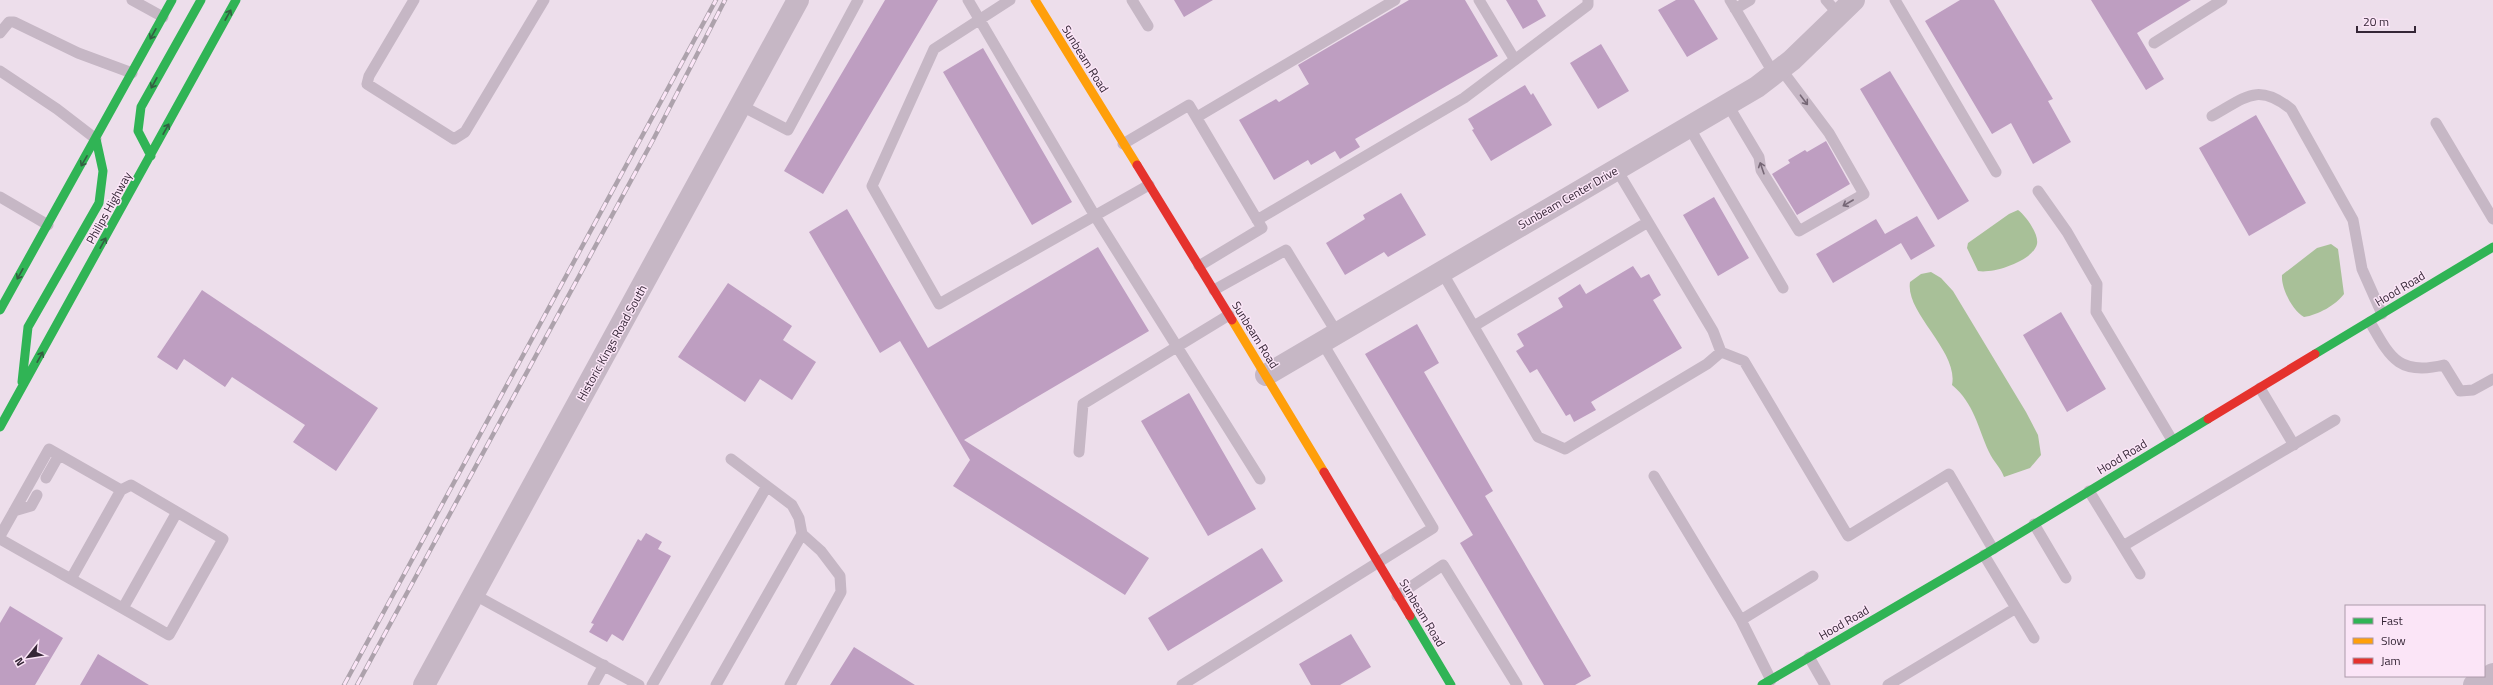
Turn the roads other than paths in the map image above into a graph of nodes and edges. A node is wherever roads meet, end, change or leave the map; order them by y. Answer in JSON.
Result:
{"nodes":[{"id":1,"x":132,"y":0,"type":"edge"},
{"id":2,"x":172,"y":0,"type":"edge"},
{"id":3,"x":201,"y":0,"type":"edge"},
{"id":4,"x":236,"y":0,"type":"edge"},
{"id":5,"x":414,"y":0,"type":"edge"},
{"id":6,"x":544,"y":0,"type":"edge"},
{"id":7,"x":798,"y":0,"type":"edge"},
{"id":8,"x":858,"y":0,"type":"edge"},
{"id":9,"x":968,"y":0,"type":"edge"},
{"id":10,"x":1010,"y":0,"type":"edge"},
{"id":11,"x":1035,"y":0,"type":"edge"},
{"id":12,"x":1132,"y":0,"type":"edge"},
{"id":13,"x":1395,"y":0,"type":"edge"},
{"id":14,"x":1479,"y":0,"type":"edge"},
{"id":15,"x":1588,"y":0,"type":"edge"},
{"id":16,"x":1750,"y":0,"type":"edge"},
{"id":17,"x":1895,"y":0,"type":"edge"},
{"id":18,"x":2222,"y":0,"type":"edge"},
{"id":19,"x":1733,"y":4,"type":"edge"},
{"id":20,"x":1840,"y":5,"type":"edge"},
{"id":21,"x":163,"y":17,"type":"junction"},
{"id":22,"x":980,"y":20,"type":"junction"},
{"id":23,"x":1148,"y":26,"type":"dead end"},
{"id":24,"x":0,"y":33,"type":"edge"},
{"id":25,"x":2154,"y":43,"type":"dead end"},
{"id":26,"x":1515,"y":60,"type":"junction"},
{"id":27,"x":0,"y":70,"type":"edge"},
{"id":28,"x":1777,"y":71,"type":"junction"},
{"id":29,"x":132,"y":73,"type":"junction"},
{"id":30,"x":740,"y":105,"type":"junction"},
{"id":31,"x":1728,"y":105,"type":"junction"},
{"id":32,"x":2212,"y":116,"type":"dead end"},
{"id":33,"x":1197,"y":117,"type":"junction"},
{"id":34,"x":2436,"y":123,"type":"dead end"},
{"id":35,"x":1689,"y":127,"type":"junction"},
{"id":36,"x":96,"y":139,"type":"junction"},
{"id":37,"x":1123,"y":144,"type":"junction"},
{"id":38,"x":151,"y":156,"type":"junction"},
{"id":39,"x":1617,"y":170,"type":"junction"},
{"id":40,"x":1996,"y":172,"type":"dead end"},
{"id":41,"x":1149,"y":185,"type":"junction"},
{"id":42,"x":2038,"y":191,"type":"dead end"},
{"id":43,"x":0,"y":197,"type":"edge"},
{"id":44,"x":1095,"y":216,"type":"junction"},
{"id":45,"x":2493,"y":219,"type":"edge"},
{"id":46,"x":1257,"y":220,"type":"junction"},
{"id":47,"x":1648,"y":222,"type":"junction"},
{"id":48,"x":48,"y":224,"type":"junction"},
{"id":49,"x":2493,"y":247,"type":"edge"},
{"id":50,"x":1199,"y":266,"type":"junction"},
{"id":51,"x":1442,"y":272,"type":"junction"},
{"id":52,"x":1783,"y":288,"type":"dead end"},
{"id":53,"x":1214,"y":290,"type":"junction"},
{"id":54,"x":0,"y":310,"type":"edge"},
{"id":55,"x":2382,"y":314,"type":"junction"},
{"id":56,"x":1229,"y":315,"type":"junction"},
{"id":57,"x":2370,"y":322,"type":"junction"},
{"id":58,"x":1474,"y":326,"type":"junction"},
{"id":59,"x":1329,"y":337,"type":"junction"},
{"id":60,"x":1179,"y":348,"type":"junction"},
{"id":61,"x":1721,"y":352,"type":"junction"},
{"id":62,"x":1266,"y":375,"type":"junction"},
{"id":63,"x":2493,"y":379,"type":"edge"},
{"id":64,"x":2260,"y":388,"type":"junction"},
{"id":65,"x":22,"y":390,"type":"junction"},
{"id":66,"x":2335,"y":420,"type":"dead end"},
{"id":67,"x":0,"y":427,"type":"edge"},
{"id":68,"x":2172,"y":440,"type":"junction"},
{"id":69,"x":2294,"y":445,"type":"junction"},
{"id":70,"x":1079,"y":452,"type":"dead end"},
{"id":71,"x":59,"y":454,"type":"junction"},
{"id":72,"x":731,"y":459,"type":"dead end"},
{"id":73,"x":1654,"y":476,"type":"dead end"},
{"id":74,"x":46,"y":478,"type":"dead end"},
{"id":75,"x":1260,"y":480,"type":"dead end"},
{"id":76,"x":768,"y":486,"type":"junction"},
{"id":77,"x":121,"y":490,"type":"junction"},
{"id":78,"x":2090,"y":491,"type":"junction"},
{"id":79,"x":37,"y":495,"type":"dead end"},
{"id":80,"x":14,"y":511,"type":"junction"},
{"id":81,"x":177,"y":512,"type":"junction"},
{"id":82,"x":2034,"y":524,"type":"junction"},
{"id":83,"x":802,"y":534,"type":"junction"},
{"id":84,"x":0,"y":538,"type":"edge"},
{"id":85,"x":2123,"y":546,"type":"junction"},
{"id":86,"x":1988,"y":552,"type":"junction"},
{"id":87,"x":1378,"y":562,"type":"junction"},
{"id":88,"x":2140,"y":574,"type":"dead end"},
{"id":89,"x":1813,"y":576,"type":"dead end"},
{"id":90,"x":2066,"y":578,"type":"dead end"},
{"id":91,"x":71,"y":579,"type":"junction"},
{"id":92,"x":475,"y":595,"type":"junction"},
{"id":93,"x":1397,"y":596,"type":"junction"},
{"id":94,"x":123,"y":608,"type":"junction"},
{"id":95,"x":2016,"y":608,"type":"junction"},
{"id":96,"x":1741,"y":620,"type":"junction"},
{"id":97,"x":2034,"y":638,"type":"dead end"},
{"id":98,"x":1809,"y":658,"type":"junction"},
{"id":99,"x":604,"y":665,"type":"junction"},
{"id":100,"x":2493,"y":674,"type":"edge"},
{"id":101,"x":1767,"y":682,"type":"edge"},
{"id":102,"x":424,"y":685,"type":"edge"},
{"id":103,"x":593,"y":685,"type":"edge"},
{"id":104,"x":639,"y":685,"type":"edge"},
{"id":105,"x":652,"y":685,"type":"edge"},
{"id":106,"x":716,"y":685,"type":"edge"},
{"id":107,"x":790,"y":685,"type":"edge"},
{"id":108,"x":1182,"y":685,"type":"edge"},
{"id":109,"x":1451,"y":685,"type":"edge"},
{"id":110,"x":1517,"y":685,"type":"edge"},
{"id":111,"x":1825,"y":685,"type":"edge"},
{"id":112,"x":1888,"y":685,"type":"edge"},
{"id":113,"x":2474,"y":685,"type":"edge"}],
"edges":[{"from":1,"to":21,"type":"lane"},
{"from":2,"to":21,"type":"street"},
{"from":3,"to":38,"type":"street","one_way":true},
{"from":38,"to":4,"type":"street","name":"Philips Highway","one_way":true},
{"from":5,"to":6,"type":"lane"},
{"from":7,"to":30,"type":"street","name":"Historic Kings Road South"},
{"from":8,"to":30,"type":"lane"},
{"from":9,"to":22,"type":"lane"},
{"from":10,"to":22,"type":"lane"},
{"from":11,"to":37,"type":"street","name":"Sunbeam Road"},
{"from":12,"to":23,"type":"lane"},
{"from":13,"to":33,"type":"lane"},
{"from":14,"to":26,"type":"lane"},
{"from":15,"to":26,"type":"lane"},
{"from":16,"to":19,"type":"lane"},
{"from":17,"to":40,"type":"lane"},
{"from":18,"to":25,"type":"lane"},
{"from":19,"to":28,"type":"lane"},
{"from":20,"to":28,"type":"street","name":"Sunbeam Center Drive"},
{"from":21,"to":29,"type":"street","one_way":true},
{"from":22,"to":44,"type":"lane"},
{"from":22,"to":44,"type":"lane"},
{"from":24,"to":29,"type":"lane"},
{"from":26,"to":46,"type":"lane"},
{"from":27,"to":36,"type":"lane"},
{"from":28,"to":31,"type":"street","name":"Sunbeam Center Drive"},
{"from":28,"to":31,"type":"lane","one_way":true},
{"from":29,"to":36,"type":"street"},
{"from":30,"to":92,"type":"street","name":"Historic Kings Road South"},
{"from":31,"to":35,"type":"street","name":"Sunbeam Center Drive"},
{"from":32,"to":55,"type":"lane"},
{"from":33,"to":37,"type":"lane"},
{"from":33,"to":46,"type":"lane"},
{"from":34,"to":45,"type":"lane"},
{"from":35,"to":39,"type":"street","name":"Sunbeam Center Drive"},
{"from":35,"to":52,"type":"lane"},
{"from":36,"to":48,"type":"street","one_way":true},
{"from":36,"to":65,"type":"street"},
{"from":37,"to":41,"type":"street","name":"Sunbeam Road"},
{"from":65,"to":38,"type":"street","name":"Philips Highway","one_way":true},
{"from":39,"to":47,"type":"lane"},
{"from":39,"to":51,"type":"street","name":"Sunbeam Center Drive"},
{"from":41,"to":44,"type":"lane"},
{"from":41,"to":50,"type":"street","name":"Sunbeam Road"},
{"from":42,"to":68,"type":"lane"},
{"from":43,"to":48,"type":"lane"},
{"from":44,"to":60,"type":"lane"},
{"from":46,"to":50,"type":"lane"},
{"from":47,"to":58,"type":"lane"},
{"from":47,"to":61,"type":"lane"},
{"from":48,"to":54,"type":"street","one_way":true},
{"from":49,"to":55,"type":"street","name":"Hood Road"},
{"from":50,"to":53,"type":"street","name":"Sunbeam Road"},
{"from":51,"to":58,"type":"lane"},
{"from":51,"to":59,"type":"street","name":"Sunbeam Center Drive"},
{"from":53,"to":56,"type":"street","name":"Sunbeam Road"},
{"from":53,"to":59,"type":"lane"},
{"from":55,"to":57,"type":"street","name":"Hood Road"},
{"from":56,"to":60,"type":"lane"},
{"from":56,"to":62,"type":"street","name":"Sunbeam Road"},
{"from":57,"to":63,"type":"lane"},
{"from":57,"to":64,"type":"street","name":"Hood Road"},
{"from":58,"to":61,"type":"lane"},
{"from":59,"to":62,"type":"street","name":"Sunbeam Center Drive"},
{"from":59,"to":87,"type":"lane"},
{"from":60,"to":70,"type":"lane"},
{"from":60,"to":75,"type":"lane"},
{"from":61,"to":86,"type":"lane"},
{"from":62,"to":87,"type":"street","name":"Sunbeam Road"},
{"from":64,"to":68,"type":"street","name":"Hood Road"},
{"from":64,"to":69,"type":"lane"},
{"from":65,"to":67,"type":"street","name":"Philips Highway"},
{"from":66,"to":69,"type":"lane"},
{"from":68,"to":78,"type":"street","name":"Hood Road"},
{"from":69,"to":85,"type":"lane"},
{"from":71,"to":74,"type":"lane"},
{"from":71,"to":77,"type":"lane"},
{"from":71,"to":80,"type":"lane"},
{"from":72,"to":76,"type":"lane"},
{"from":73,"to":96,"type":"lane"},
{"from":76,"to":83,"type":"lane"},
{"from":76,"to":105,"type":"lane"},
{"from":77,"to":81,"type":"lane"},
{"from":77,"to":91,"type":"lane"},
{"from":78,"to":82,"type":"street","name":"Hood Road"},
{"from":78,"to":85,"type":"lane"},
{"from":79,"to":80,"type":"lane"},
{"from":80,"to":84,"type":"lane"},
{"from":81,"to":94,"type":"lane"},
{"from":81,"to":94,"type":"lane"},
{"from":82,"to":86,"type":"street","name":"Hood Road"},
{"from":82,"to":90,"type":"lane"},
{"from":83,"to":106,"type":"lane"},
{"from":83,"to":107,"type":"lane"},
{"from":84,"to":91,"type":"lane"},
{"from":85,"to":88,"type":"lane"},
{"from":86,"to":95,"type":"lane"},
{"from":86,"to":98,"type":"street","name":"Hood Road"},
{"from":87,"to":93,"type":"street","name":"Sunbeam Road"},
{"from":87,"to":108,"type":"lane"},
{"from":89,"to":96,"type":"lane"},
{"from":91,"to":94,"type":"lane"},
{"from":92,"to":99,"type":"lane"},
{"from":92,"to":102,"type":"street","name":"Historic Kings Road South"},
{"from":93,"to":109,"type":"street","name":"Sunbeam Road"},
{"from":93,"to":110,"type":"lane"},
{"from":95,"to":97,"type":"lane"},
{"from":95,"to":112,"type":"lane"},
{"from":96,"to":101,"type":"lane"},
{"from":98,"to":101,"type":"street","name":"Hood Road"},
{"from":98,"to":111,"type":"lane"},
{"from":99,"to":103,"type":"lane"},
{"from":99,"to":104,"type":"lane"},
{"from":100,"to":113,"type":"street"}]}
